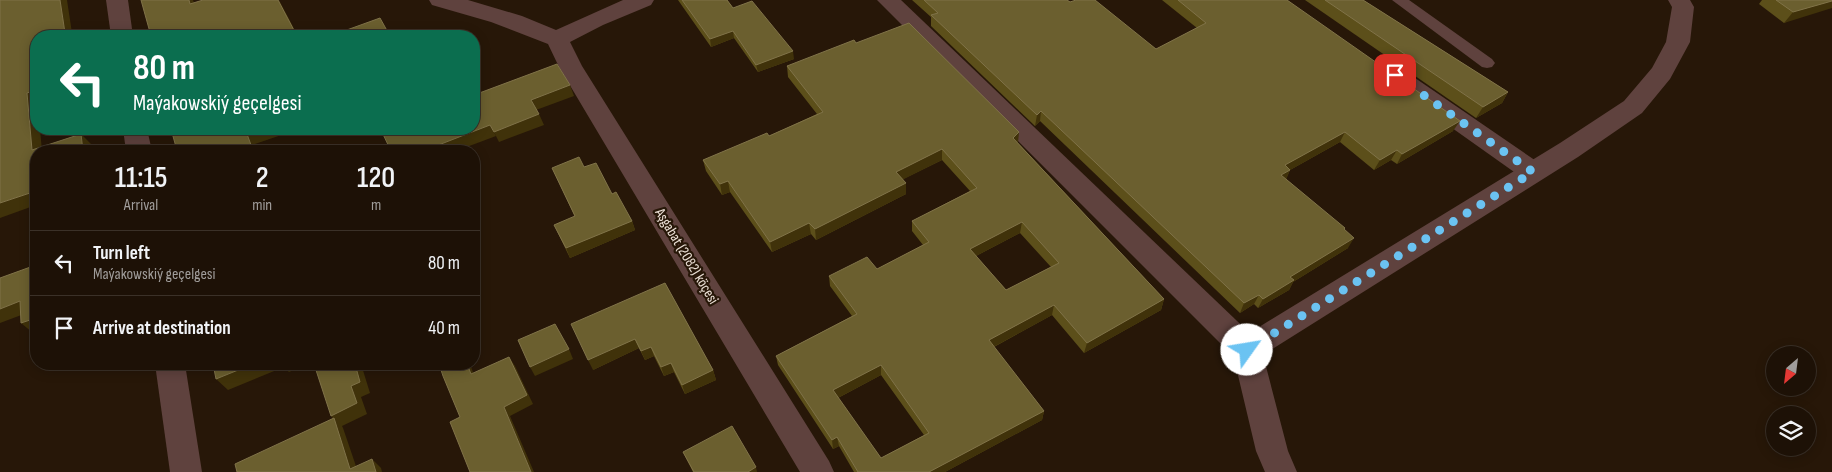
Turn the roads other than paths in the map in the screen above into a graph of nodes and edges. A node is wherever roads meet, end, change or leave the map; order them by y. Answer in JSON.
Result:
{"nodes":[{"id":1,"x":116,"y":0,"type":"edge"},
{"id":2,"x":440,"y":0,"type":"edge"},
{"id":3,"x":643,"y":0,"type":"edge"},
{"id":4,"x":888,"y":0,"type":"edge"},
{"id":5,"x":1399,"y":0,"type":"edge"},
{"id":6,"x":1681,"y":3,"type":"edge"},
{"id":7,"x":121,"y":30,"type":"edge"},
{"id":8,"x":557,"y":39,"type":"junction"},
{"id":9,"x":1374,"y":61,"type":"edge"},
{"id":10,"x":1487,"y":63,"type":"dead end"},
{"id":11,"x":1533,"y":172,"type":"junction"},
{"id":12,"x":1247,"y":350,"type":"junction"},
{"id":13,"x":171,"y":370,"type":"edge"},
{"id":14,"x":186,"y":472,"type":"edge"},
{"id":15,"x":818,"y":472,"type":"edge"},
{"id":16,"x":1281,"y":472,"type":"edge"}],
"edges":[{"from":1,"to":7,"type":"street"},
{"from":2,"to":8,"type":"street"},
{"from":3,"to":8,"type":"street"},
{"from":4,"to":12,"type":"street"},
{"from":5,"to":10,"type":"lane"},
{"from":6,"to":11,"type":"street"},
{"from":8,"to":15,"type":"street","name":"Aşgabat (2082) köçesi"},
{"from":9,"to":11,"type":"street"},
{"from":11,"to":12,"type":"street"},
{"from":12,"to":16,"type":"street"},
{"from":13,"to":14,"type":"street"}]}
